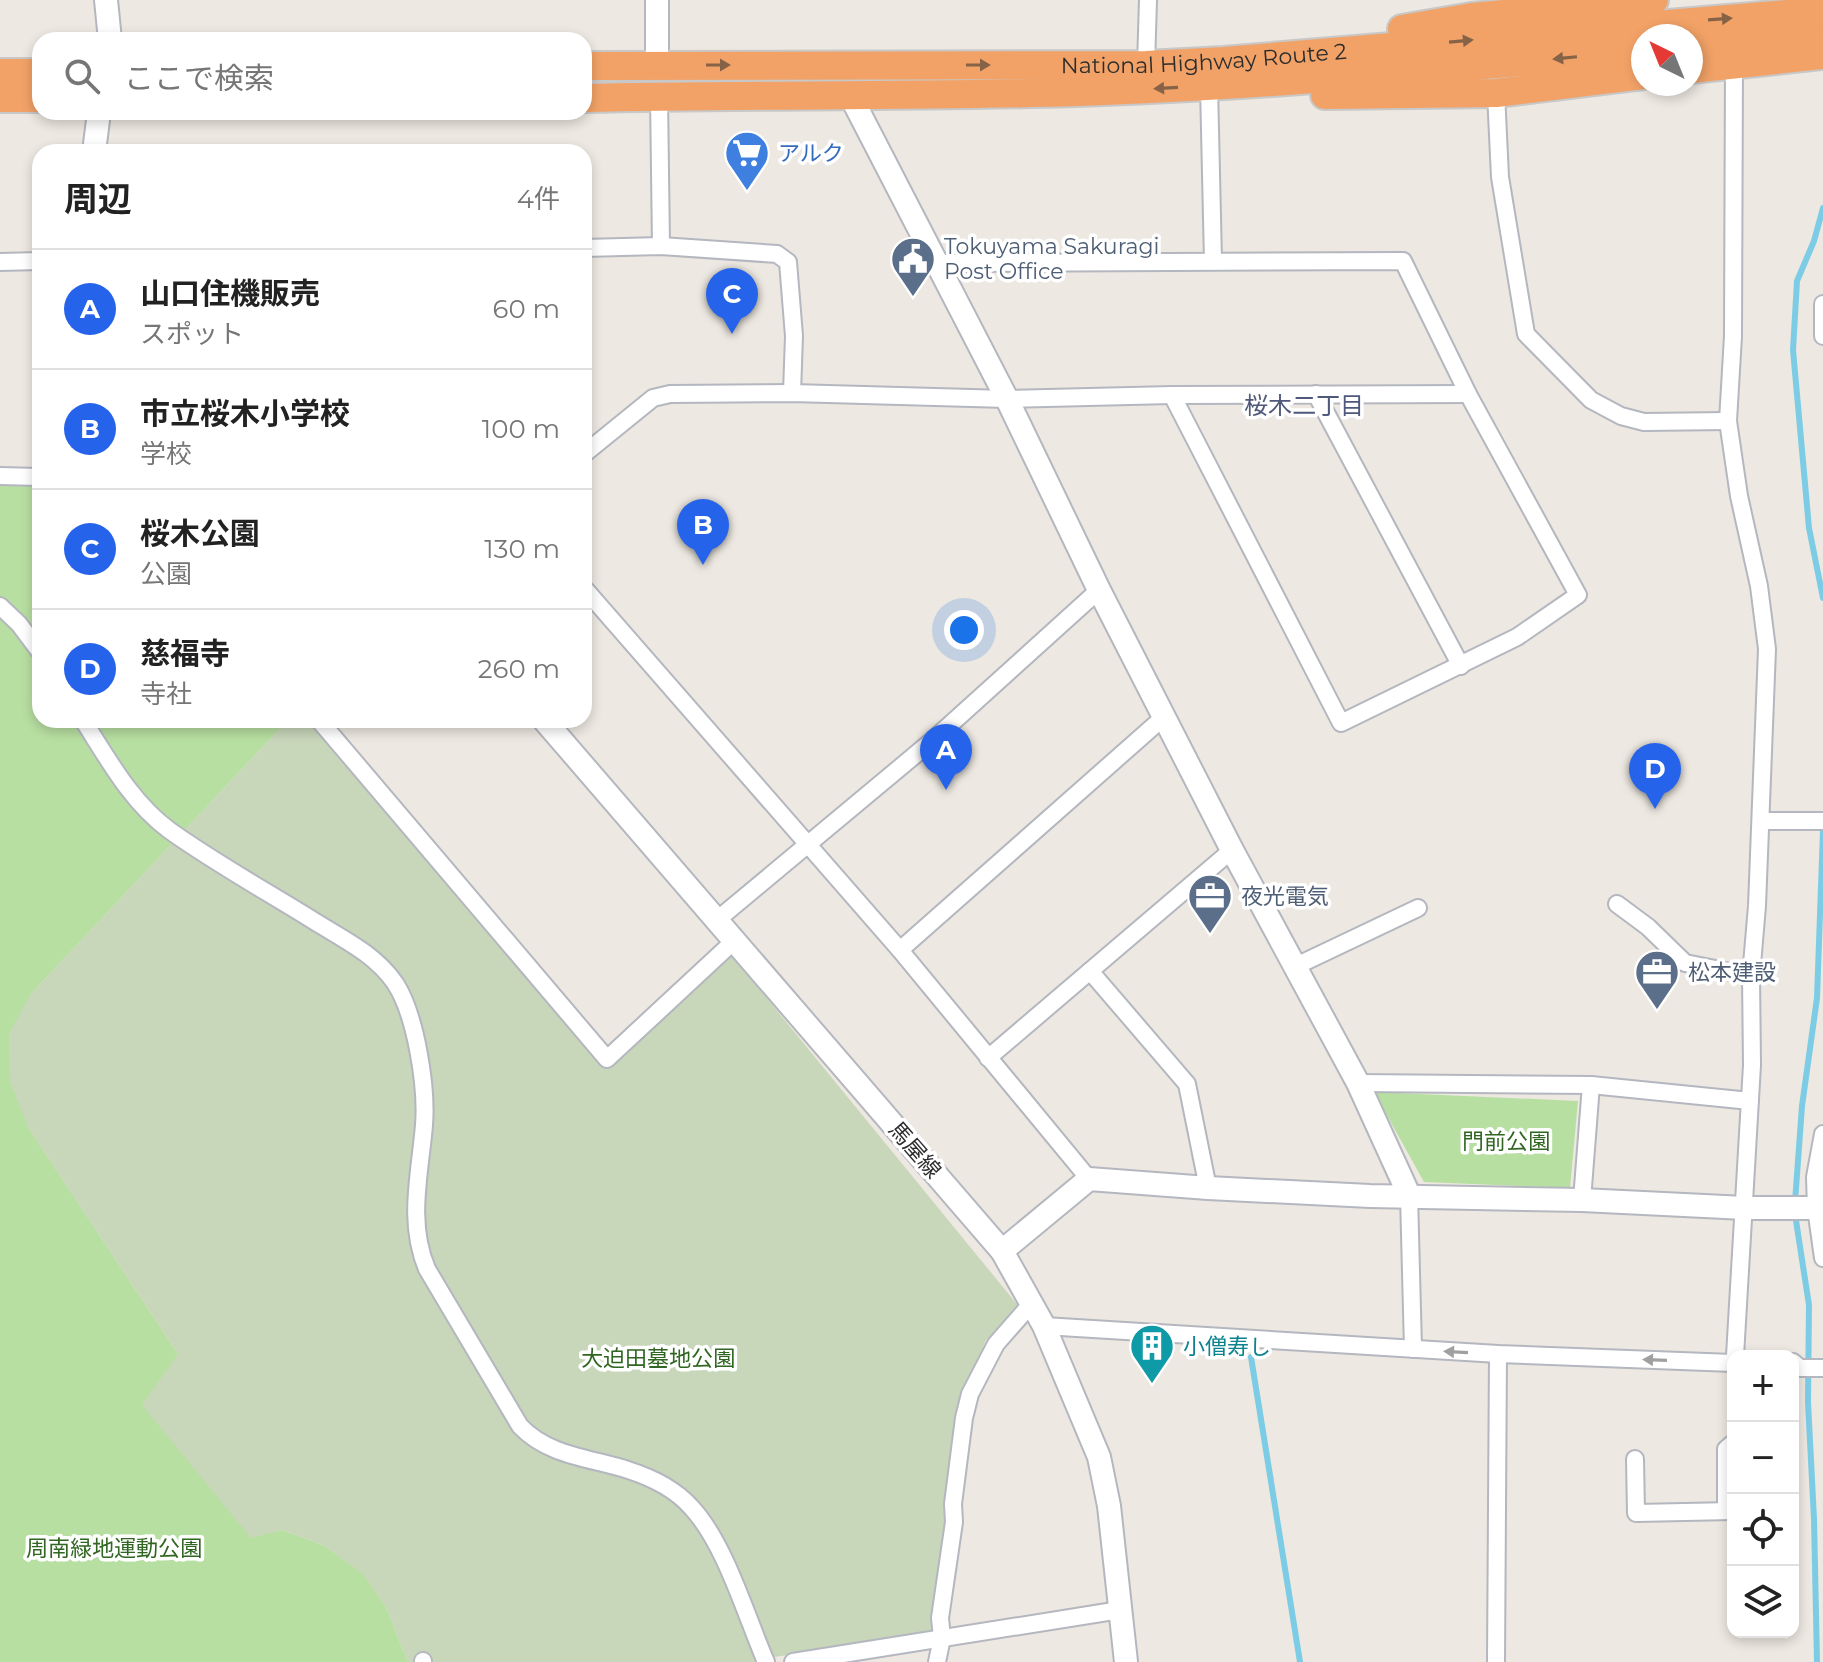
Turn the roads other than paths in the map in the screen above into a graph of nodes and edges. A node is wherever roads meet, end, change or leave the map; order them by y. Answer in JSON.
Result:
{"nodes":[{"id":1,"x":106,"y":0,"type":"edge"},
{"id":2,"x":657,"y":0,"type":"edge"},
{"id":3,"x":1148,"y":0,"type":"edge"},
{"id":4,"x":1654,"y":0,"type":"edge"},
{"id":5,"x":109,"y":32,"type":"edge"},
{"id":6,"x":1816,"y":33,"type":"edge"},
{"id":7,"x":1703,"y":45,"type":"edge"},
{"id":8,"x":1631,"y":52,"type":"edge"},
{"id":9,"x":1734,"y":64,"type":"junction"},
{"id":10,"x":657,"y":65,"type":"junction"},
{"id":11,"x":1146,"y":65,"type":"junction"},
{"id":12,"x":592,"y":66,"type":"edge"},
{"id":13,"x":1703,"y":68,"type":"edge"},
{"id":14,"x":0,"y":73,"type":"edge"},
{"id":15,"x":32,"y":73,"type":"edge"},
{"id":16,"x":1631,"y":76,"type":"edge"},
{"id":17,"x":1223,"y":77,"type":"junction"},
{"id":18,"x":1496,"y":93,"type":"junction"},
{"id":19,"x":850,"y":95,"type":"junction"},
{"id":20,"x":659,"y":96,"type":"junction"},
{"id":21,"x":0,"y":98,"type":"edge"},
{"id":22,"x":32,"y":98,"type":"edge"},
{"id":23,"x":592,"y":98,"type":"edge"},
{"id":24,"x":98,"y":120,"type":"edge"},
{"id":25,"x":95,"y":144,"type":"edge"},
{"id":26,"x":661,"y":246,"type":"junction"},
{"id":27,"x":592,"y":248,"type":"edge"},
{"id":28,"x":32,"y":261,"type":"edge"},
{"id":29,"x":1213,"y":261,"type":"junction"},
{"id":30,"x":0,"y":262,"type":"edge"},
{"id":31,"x":938,"y":263,"type":"junction"},
{"id":32,"x":1823,"y":304,"type":"edge"},
{"id":33,"x":1823,"y":336,"type":"edge"},
{"id":34,"x":792,"y":393,"type":"junction"},
{"id":35,"x":1316,"y":394,"type":"junction"},
{"id":36,"x":1468,"y":394,"type":"junction"},
{"id":37,"x":1172,"y":395,"type":"junction"},
{"id":38,"x":1007,"y":399,"type":"junction"},
{"id":39,"x":1728,"y":421,"type":"junction"},
{"id":40,"x":592,"y":446,"type":"edge"},
{"id":41,"x":0,"y":476,"type":"edge"},
{"id":42,"x":32,"y":477,"type":"edge"},
{"id":43,"x":1099,"y":590,"type":"junction"},
{"id":44,"x":592,"y":597,"type":"edge"},
{"id":45,"x":0,"y":606,"type":"edge"},
{"id":46,"x":32,"y":641,"type":"edge"},
{"id":47,"x":1461,"y":666,"type":"junction"},
{"id":48,"x":1165,"y":716,"type":"junction"},
{"id":49,"x":88,"y":728,"type":"edge"},
{"id":50,"x":326,"y":728,"type":"edge"},
{"id":51,"x":551,"y":728,"type":"edge"},
{"id":52,"x":1761,"y":821,"type":"junction"},
{"id":53,"x":1823,"y":821,"type":"edge"},
{"id":54,"x":806,"y":845,"type":"junction"},
{"id":55,"x":1232,"y":850,"type":"junction"},
{"id":56,"x":1617,"y":904,"type":"dead end"},
{"id":57,"x":1418,"y":908,"type":"dead end"},
{"id":58,"x":717,"y":920,"type":"junction"},
{"id":59,"x":734,"y":941,"type":"junction"},
{"id":60,"x":900,"y":950,"type":"junction"},
{"id":61,"x":1296,"y":966,"type":"junction"},
{"id":62,"x":1090,"y":971,"type":"junction"},
{"id":63,"x":1751,"y":976,"type":"junction"},
{"id":64,"x":988,"y":1058,"type":"junction"},
{"id":65,"x":1358,"y":1083,"type":"junction"},
{"id":66,"x":1591,"y":1085,"type":"junction"},
{"id":67,"x":1750,"y":1101,"type":"junction"},
{"id":68,"x":1823,"y":1134,"type":"edge"},
{"id":69,"x":1089,"y":1179,"type":"junction"},
{"id":70,"x":1208,"y":1188,"type":"junction"},
{"id":71,"x":1409,"y":1195,"type":"junction"},
{"id":72,"x":1582,"y":1200,"type":"junction"},
{"id":73,"x":1745,"y":1208,"type":"junction"},
{"id":74,"x":1820,"y":1208,"type":"edge"},
{"id":75,"x":1002,"y":1251,"type":"junction"},
{"id":76,"x":1823,"y":1258,"type":"edge"},
{"id":77,"x":1032,"y":1303,"type":"junction"},
{"id":78,"x":1044,"y":1326,"type":"junction"},
{"id":79,"x":1413,"y":1349,"type":"junction"},
{"id":80,"x":1735,"y":1350,"type":"edge"},
{"id":81,"x":1498,"y":1354,"type":"junction"},
{"id":82,"x":1727,"y":1363,"type":"edge"},
{"id":83,"x":1799,"y":1367,"type":"edge"},
{"id":84,"x":1823,"y":1368,"type":"edge"},
{"id":85,"x":1727,"y":1448,"type":"edge"},
{"id":86,"x":1635,"y":1459,"type":"dead end"},
{"id":87,"x":1727,"y":1470,"type":"edge"},
{"id":88,"x":1727,"y":1511,"type":"edge"},
{"id":89,"x":1120,"y":1610,"type":"junction"},
{"id":90,"x":942,"y":1638,"type":"junction"},
{"id":91,"x":766,"y":1662,"type":"edge"},
{"id":92,"x":793,"y":1662,"type":"edge"},
{"id":93,"x":937,"y":1662,"type":"edge"},
{"id":94,"x":1126,"y":1662,"type":"edge"},
{"id":95,"x":1496,"y":1662,"type":"edge"}],
"edges":[{"from":1,"to":5,"type":"street"},
{"from":2,"to":10,"type":"street"},
{"from":3,"to":11,"type":"street"},
{"from":4,"to":17,"type":"highway"},
{"from":6,"to":7,"type":"highway"},
{"from":6,"to":9,"type":"highway"},
{"from":17,"to":6,"type":"highway","name":"National Highway Route 2","one_way":true},
{"from":8,"to":17,"type":"highway","name":"National Highway Route 2","one_way":true},
{"from":9,"to":13,"type":"highway"},
{"from":9,"to":39,"type":"street"},
{"from":10,"to":11,"type":"highway","name":"National Highway Route 2","one_way":true},
{"from":10,"to":12,"type":"highway","name":"National Highway Route 2"},
{"from":11,"to":17,"type":"highway","name":"National Highway Route 2"},
{"from":14,"to":15,"type":"highway"},
{"from":16,"to":18,"type":"highway"},
{"from":17,"to":18,"type":"highway"},
{"from":17,"to":19,"type":"highway","name":"National Highway Route 2","one_way":true},
{"from":17,"to":29,"type":"street"},
{"from":18,"to":39,"type":"street"},
{"from":19,"to":20,"type":"highway","name":"National Highway Route 2"},
{"from":19,"to":31,"type":"street"},
{"from":20,"to":23,"type":"highway","name":"National Highway Route 2"},
{"from":20,"to":26,"type":"street"},
{"from":21,"to":22,"type":"highway"},
{"from":24,"to":25,"type":"street"},
{"from":26,"to":27,"type":"street"},
{"from":26,"to":34,"type":"street"},
{"from":28,"to":30,"type":"street"},
{"from":29,"to":31,"type":"street"},
{"from":29,"to":36,"type":"street"},
{"from":31,"to":38,"type":"street"},
{"from":32,"to":33,"type":"street"},
{"from":34,"to":38,"type":"street"},
{"from":34,"to":40,"type":"street"},
{"from":35,"to":36,"type":"street"},
{"from":35,"to":37,"type":"street"},
{"from":35,"to":47,"type":"street"},
{"from":36,"to":47,"type":"street"},
{"from":37,"to":38,"type":"street"},
{"from":37,"to":47,"type":"street"},
{"from":38,"to":43,"type":"street"},
{"from":39,"to":52,"type":"street"},
{"from":41,"to":42,"type":"street"},
{"from":43,"to":48,"type":"street"},
{"from":43,"to":54,"type":"street"},
{"from":44,"to":54,"type":"street"},
{"from":45,"to":46,"type":"street"},
{"from":48,"to":55,"type":"street"},
{"from":48,"to":60,"type":"street"},
{"from":49,"to":91,"type":"street"},
{"from":50,"to":59,"type":"street"},
{"from":51,"to":58,"type":"street","name":"馬屋線"},
{"from":52,"to":53,"type":"street"},
{"from":52,"to":63,"type":"street"},
{"from":54,"to":58,"type":"street"},
{"from":54,"to":60,"type":"street"},
{"from":55,"to":61,"type":"street"},
{"from":55,"to":62,"type":"street"},
{"from":56,"to":63,"type":"street"},
{"from":57,"to":61,"type":"street"},
{"from":58,"to":59,"type":"street","name":"馬屋線"},
{"from":59,"to":75,"type":"street","name":"馬屋線"},
{"from":60,"to":64,"type":"street"},
{"from":61,"to":65,"type":"street"},
{"from":62,"to":64,"type":"street"},
{"from":62,"to":70,"type":"street"},
{"from":63,"to":67,"type":"street"},
{"from":64,"to":69,"type":"street"},
{"from":65,"to":66,"type":"street"},
{"from":65,"to":71,"type":"street"},
{"from":66,"to":67,"type":"street"},
{"from":66,"to":72,"type":"street"},
{"from":67,"to":73,"type":"street"},
{"from":68,"to":74,"type":"street"},
{"from":69,"to":70,"type":"street"},
{"from":69,"to":75,"type":"street"},
{"from":70,"to":71,"type":"street"},
{"from":71,"to":72,"type":"street"},
{"from":71,"to":79,"type":"street"},
{"from":72,"to":73,"type":"street"},
{"from":73,"to":74,"type":"street"},
{"from":73,"to":80,"type":"street"},
{"from":74,"to":76,"type":"street"},
{"from":75,"to":77,"type":"street","name":"馬屋線"},
{"from":77,"to":78,"type":"street","name":"馬屋線"},
{"from":77,"to":90,"type":"street"},
{"from":78,"to":79,"type":"street"},
{"from":78,"to":89,"type":"street","name":"馬屋線"},
{"from":81,"to":79,"type":"street","one_way":true},
{"from":82,"to":81,"type":"street","one_way":true},
{"from":81,"to":95,"type":"street"},
{"from":83,"to":84,"type":"street"},
{"from":85,"to":87,"type":"street"},
{"from":86,"to":88,"type":"street"},
{"from":89,"to":90,"type":"street"},
{"from":89,"to":94,"type":"street","name":"馬屋線"},
{"from":90,"to":92,"type":"street"},
{"from":90,"to":93,"type":"street"}]}
